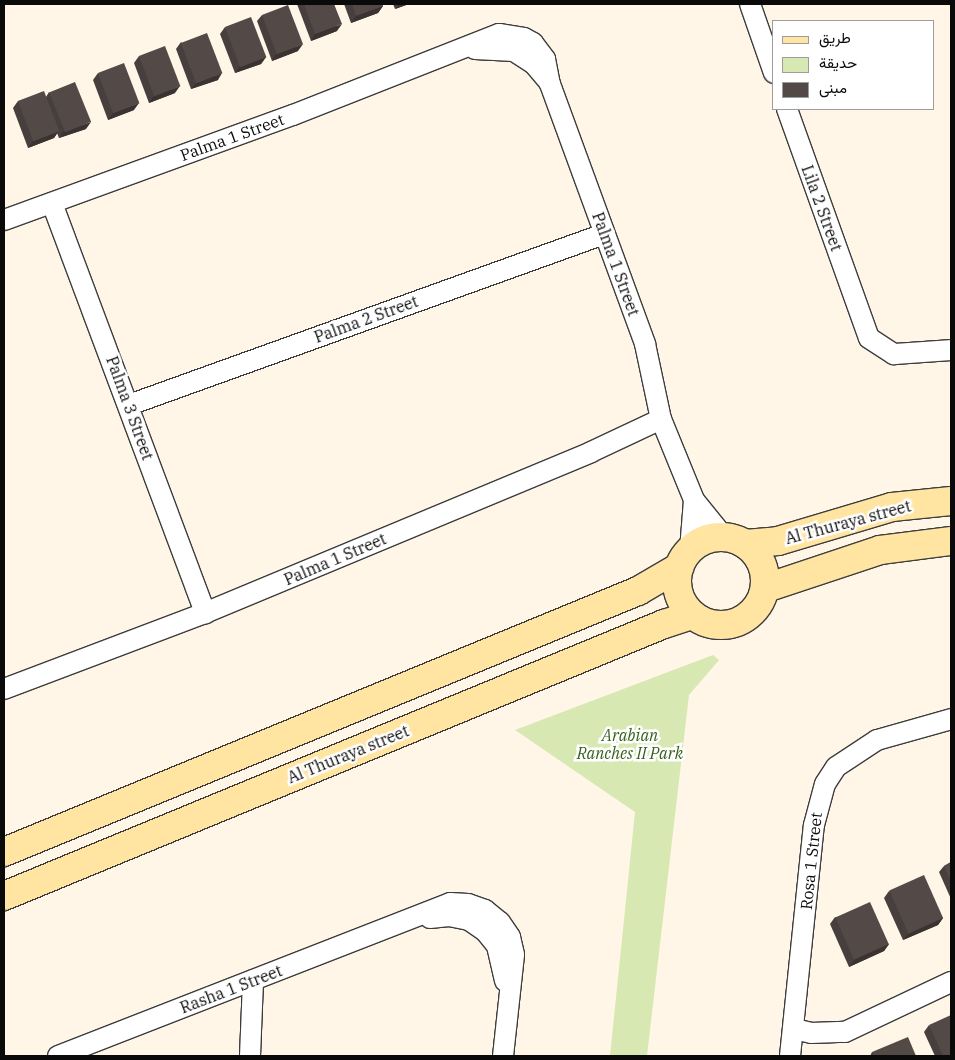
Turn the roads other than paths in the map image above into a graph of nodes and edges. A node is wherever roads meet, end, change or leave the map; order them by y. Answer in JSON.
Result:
{"nodes":[{"id":1,"x":750,"y":4,"type":"edge"},
{"id":2,"x":772,"y":66,"type":"edge"},
{"id":3,"x":787,"y":110,"type":"edge"},
{"id":4,"x":52,"y":203,"type":"junction"},
{"id":5,"x":4,"y":220,"type":"edge"},
{"id":6,"x":604,"y":234,"type":"junction"},
{"id":7,"x":951,"y":350,"type":"edge"},
{"id":8,"x":129,"y":405,"type":"junction"},
{"id":9,"x":661,"y":419,"type":"junction"},
{"id":10,"x":694,"y":500,"type":"junction"},
{"id":11,"x":951,"y":500,"type":"edge"},
{"id":12,"x":734,"y":540,"type":"junction"},
{"id":13,"x":951,"y":541,"type":"edge"},
{"id":14,"x":685,"y":558,"type":"junction"},
{"id":15,"x":766,"y":588,"type":"junction"},
{"id":16,"x":205,"y":613,"type":"junction"},
{"id":17,"x":692,"y":615,"type":"junction"},
{"id":18,"x":4,"y":689,"type":"edge"},
{"id":19,"x":951,"y":719,"type":"edge"},
{"id":20,"x":4,"y":852,"type":"edge"},
{"id":21,"x":4,"y":896,"type":"edge"},
{"id":22,"x":253,"y":980,"type":"junction"},
{"id":23,"x":951,"y":982,"type":"edge"},
{"id":24,"x":794,"y":1030,"type":"junction"},
{"id":25,"x":58,"y":1056,"type":"edge"},
{"id":26,"x":250,"y":1056,"type":"edge"},
{"id":27,"x":503,"y":1056,"type":"edge"},
{"id":28,"x":790,"y":1056,"type":"edge"}],
"edges":[{"from":1,"to":2,"type":"street"},
{"from":3,"to":7,"type":"street","name":"Lila 2 Street"},
{"from":4,"to":5,"type":"street","name":"Palma 1 Street"},
{"from":4,"to":6,"type":"street","name":"Palma 1 Street"},
{"from":4,"to":8,"type":"street","name":"Palma 3 Street"},
{"from":6,"to":8,"type":"street","name":"Palma 2 Street"},
{"from":6,"to":9,"type":"street","name":"Palma 1 Street"},
{"from":8,"to":16,"type":"street","name":"Palma 3 Street"},
{"from":9,"to":10,"type":"street","name":"Palma 1 Street"},
{"from":9,"to":16,"type":"street","name":"Palma 1 Street"},
{"from":10,"to":12,"type":"street"},
{"from":10,"to":14,"type":"street"},
{"from":11,"to":12,"type":"street","name":"Al Thuraya street"},
{"from":12,"to":14,"type":"street"},
{"from":12,"to":15,"type":"street"},
{"from":13,"to":15,"type":"street"},
{"from":14,"to":17,"type":"street"},
{"from":14,"to":20,"type":"street"},
{"from":15,"to":17,"type":"street"},
{"from":16,"to":18,"type":"street","name":"Palma 1 Street"},
{"from":17,"to":21,"type":"street","name":"Al Thuraya street"},
{"from":19,"to":24,"type":"street","name":"Rosa 1 Street"},
{"from":22,"to":25,"type":"street","name":"Rasha 1 Street"},
{"from":22,"to":26,"type":"street"},
{"from":22,"to":27,"type":"street","name":"Rasha 1 Street"},
{"from":23,"to":24,"type":"street"},
{"from":24,"to":28,"type":"street","name":"Rosa 1 Street"}]}
